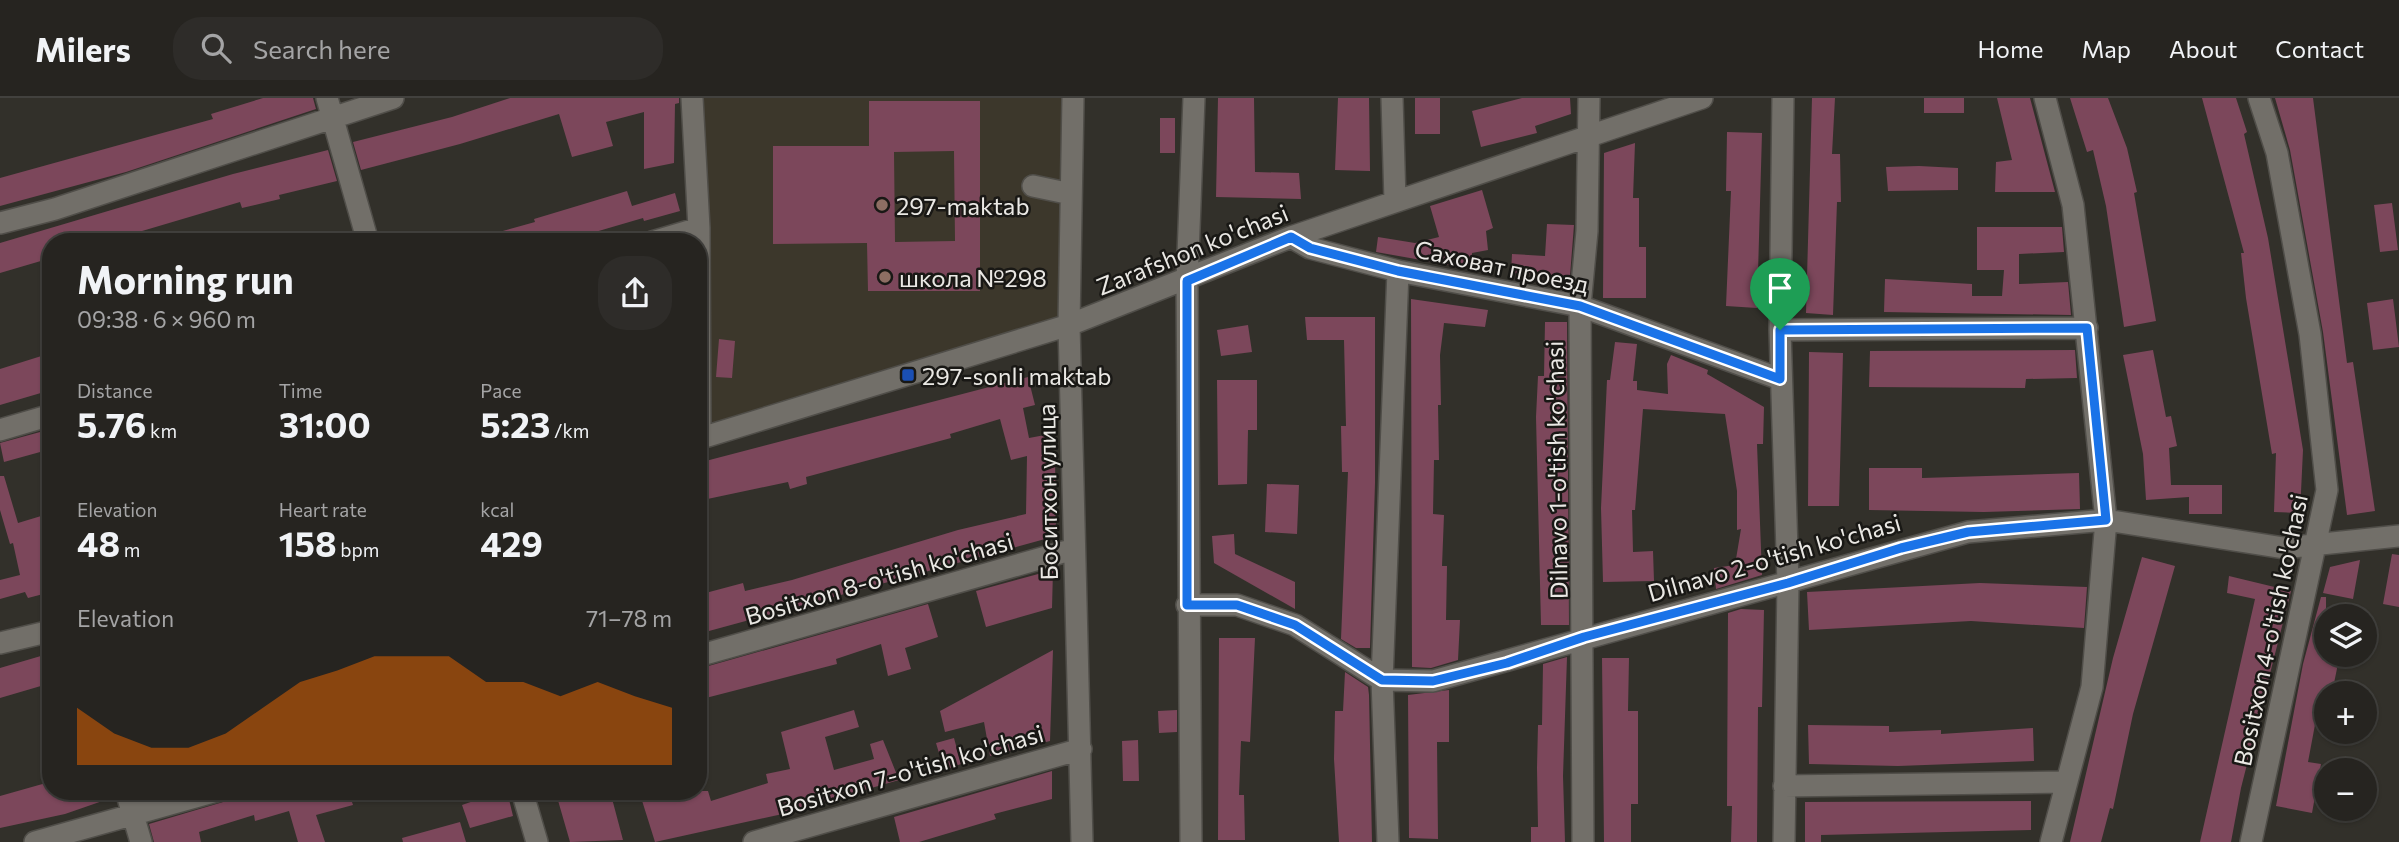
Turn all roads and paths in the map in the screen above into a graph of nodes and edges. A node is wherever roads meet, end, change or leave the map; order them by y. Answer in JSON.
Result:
{"nodes":[{"id":1,"x":393,"y":98,"type":"edge"},
{"id":2,"x":692,"y":98,"type":"edge"},
{"id":3,"x":1073,"y":98,"type":"edge"},
{"id":4,"x":1194,"y":98,"type":"edge"},
{"id":5,"x":1392,"y":98,"type":"edge"},
{"id":6,"x":1589,"y":98,"type":"edge"},
{"id":7,"x":1702,"y":98,"type":"edge"},
{"id":8,"x":1783,"y":98,"type":"edge"},
{"id":9,"x":2045,"y":98,"type":"edge"},
{"id":10,"x":2259,"y":98,"type":"edge"},
{"id":11,"x":330,"y":107,"type":"edge"},
{"id":12,"x":1589,"y":136,"type":"junction"},
{"id":13,"x":1033,"y":186,"type":"dead end"},
{"id":14,"x":1071,"y":194,"type":"junction"},
{"id":15,"x":1395,"y":201,"type":"junction"},
{"id":16,"x":0,"y":223,"type":"edge"},
{"id":17,"x":699,"y":228,"type":"junction"},
{"id":18,"x":365,"y":233,"type":"edge"},
{"id":19,"x":682,"y":233,"type":"edge"},
{"id":20,"x":699,"y":233,"type":"edge"},
{"id":21,"x":1291,"y":237,"type":"junction"},
{"id":22,"x":1398,"y":271,"type":"junction"},
{"id":23,"x":1187,"y":281,"type":"junction"},
{"id":24,"x":1580,"y":306,"type":"junction"},
{"id":25,"x":1069,"y":325,"type":"junction"},
{"id":26,"x":2087,"y":328,"type":"junction"},
{"id":27,"x":1780,"y":330,"type":"junction"},
{"id":28,"x":1780,"y":379,"type":"junction"},
{"id":29,"x":42,"y":418,"type":"edge"},
{"id":30,"x":0,"y":430,"type":"edge"},
{"id":31,"x":707,"y":437,"type":"edge"},
{"id":32,"x":2106,"y":520,"type":"junction"},
{"id":33,"x":2399,"y":536,"type":"edge"},
{"id":34,"x":2316,"y":544,"type":"junction"},
{"id":35,"x":1074,"y":549,"type":"junction"},
{"id":36,"x":1788,"y":583,"type":"junction"},
{"id":37,"x":1187,"y":605,"type":"junction"},
{"id":38,"x":42,"y":633,"type":"edge"},
{"id":39,"x":1584,"y":637,"type":"junction"},
{"id":40,"x":0,"y":643,"type":"edge"},
{"id":41,"x":707,"y":653,"type":"edge"},
{"id":42,"x":1382,"y":680,"type":"junction"},
{"id":43,"x":1081,"y":749,"type":"junction"},
{"id":44,"x":2065,"y":782,"type":"junction"},
{"id":45,"x":1784,"y":786,"type":"junction"},
{"id":46,"x":128,"y":800,"type":"edge"},
{"id":47,"x":184,"y":800,"type":"edge"},
{"id":48,"x":525,"y":800,"type":"edge"},
{"id":49,"x":132,"y":814,"type":"junction"},
{"id":50,"x":35,"y":842,"type":"edge"},
{"id":51,"x":141,"y":842,"type":"edge"},
{"id":52,"x":537,"y":842,"type":"edge"},
{"id":53,"x":754,"y":842,"type":"edge"},
{"id":54,"x":1082,"y":842,"type":"edge"},
{"id":55,"x":1191,"y":842,"type":"edge"},
{"id":56,"x":1388,"y":842,"type":"edge"},
{"id":57,"x":1583,"y":842,"type":"edge"},
{"id":58,"x":1784,"y":842,"type":"edge"},
{"id":59,"x":2051,"y":842,"type":"edge"},
{"id":60,"x":2251,"y":842,"type":"edge"}],
"edges":[{"from":1,"to":11,"type":"street"},
{"from":2,"to":17,"type":"street"},
{"from":3,"to":14,"type":"street","name":"Боситхон улица"},
{"from":4,"to":23,"type":"street"},
{"from":5,"to":15,"type":"street"},
{"from":6,"to":12,"type":"street","name":"Dilnavo 1-o'tish ko'chasi"},
{"from":7,"to":12,"type":"street","name":"Zarafshon ko'chasi"},
{"from":8,"to":27,"type":"street"},
{"from":9,"to":26,"type":"street"},
{"from":10,"to":34,"type":"street","name":"Bositxon 4-o'tish ko'chasi"},
{"from":11,"to":16,"type":"street"},
{"from":11,"to":18,"type":"street"},
{"from":12,"to":15,"type":"street","name":"Zarafshon ko'chasi"},
{"from":12,"to":24,"type":"street","name":"Dilnavo 1-o'tish ko'chasi"},
{"from":13,"to":14,"type":"street"},
{"from":14,"to":25,"type":"street","name":"Боситхон улица"},
{"from":15,"to":21,"type":"street","name":"Zarafshon ko'chasi"},
{"from":17,"to":19,"type":"street"},
{"from":17,"to":20,"type":"street"},
{"from":21,"to":22,"type":"street","name":"Саховат проезд"},
{"from":21,"to":23,"type":"street","name":"Zarafshon ko'chasi"},
{"from":22,"to":24,"type":"street","name":"Саховат проезд"},
{"from":22,"to":42,"type":"street"},
{"from":23,"to":25,"type":"street","name":"Zarafshon ko'chasi"},
{"from":23,"to":37,"type":"street"},
{"from":24,"to":28,"type":"street","name":"Саховат проезд"},
{"from":24,"to":39,"type":"street","name":"Dilnavo 1-o'tish ko'chasi"},
{"from":25,"to":31,"type":"street","name":"Zarafshon ko'chasi"},
{"from":25,"to":35,"type":"street","name":"Боситхон улица"},
{"from":26,"to":27,"type":"street"},
{"from":26,"to":32,"type":"street"},
{"from":27,"to":28,"type":"street"},
{"from":28,"to":36,"type":"street"},
{"from":29,"to":30,"type":"street"},
{"from":32,"to":34,"type":"street","name":"Dilnavo 2-o'tish ko'chasi"},
{"from":32,"to":36,"type":"street","name":"Dilnavo 2-o'tish ko'chasi"},
{"from":32,"to":44,"type":"street"},
{"from":33,"to":34,"type":"street","name":"Dilnavo 2-o'tish ko'chasi"},
{"from":34,"to":60,"type":"street","name":"Bositxon 4-o'tish ko'chasi"},
{"from":35,"to":41,"type":"street","name":"Bositxon 8-o'tish ko'chasi"},
{"from":35,"to":43,"type":"street","name":"Боситхон улица"},
{"from":36,"to":39,"type":"street","name":"Dilnavo 2-o'tish ko'chasi"},
{"from":36,"to":45,"type":"street"},
{"from":37,"to":42,"type":"street"},
{"from":37,"to":55,"type":"street"},
{"from":38,"to":40,"type":"street"},
{"from":39,"to":42,"type":"street","name":"Dilnavo 2-o'tish ko'chasi"},
{"from":39,"to":57,"type":"street","name":"Dilnavo 1-o'tish ko'chasi"},
{"from":42,"to":56,"type":"street"},
{"from":43,"to":53,"type":"street","name":"Bositxon 7-o'tish ko'chasi"},
{"from":43,"to":54,"type":"street","name":"Боситхон улица"},
{"from":44,"to":45,"type":"street"},
{"from":44,"to":59,"type":"street"},
{"from":45,"to":58,"type":"street"},
{"from":46,"to":49,"type":"street"},
{"from":47,"to":49,"type":"street"},
{"from":48,"to":52,"type":"street"},
{"from":49,"to":50,"type":"street"},
{"from":49,"to":51,"type":"street"}]}
